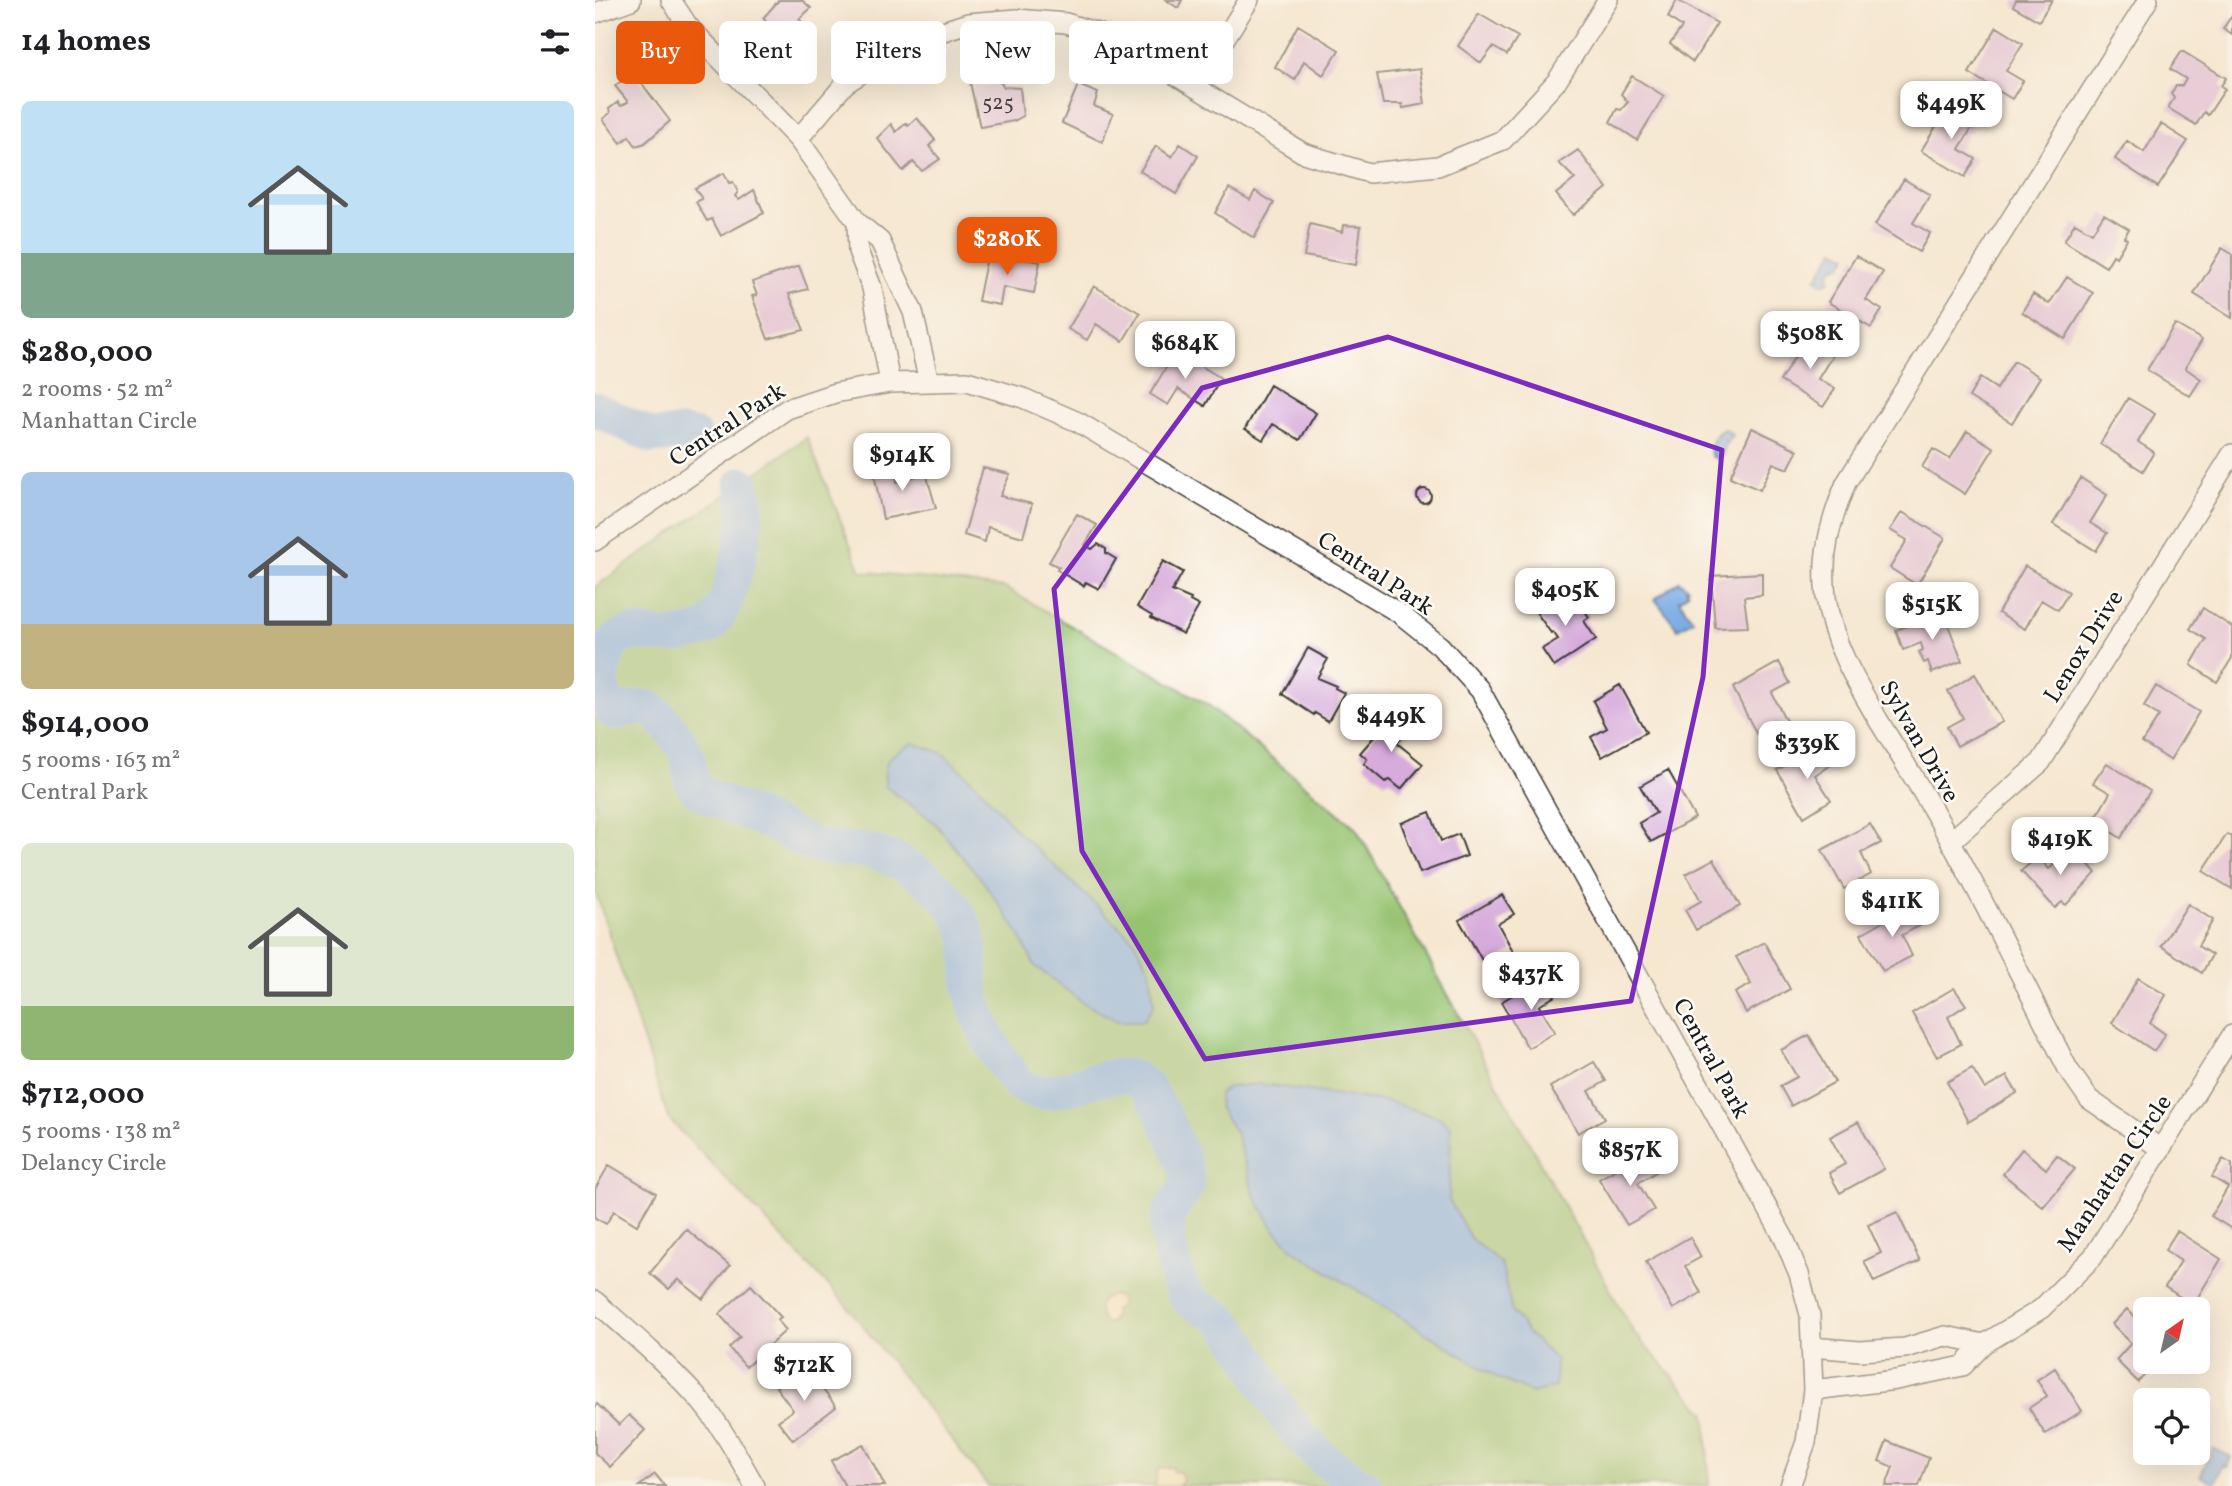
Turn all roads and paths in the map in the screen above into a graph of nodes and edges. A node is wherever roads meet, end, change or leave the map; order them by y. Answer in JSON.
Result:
{"nodes":[{"id":1,"x":631,"y":0,"type":"edge"},
{"id":2,"x":671,"y":0,"type":"edge"},
{"id":3,"x":1249,"y":0,"type":"edge"},
{"id":4,"x":1608,"y":0,"type":"edge"},
{"id":5,"x":2148,"y":0,"type":"edge"},
{"id":6,"x":595,"y":13,"type":"edge"},
{"id":7,"x":1195,"y":86,"type":"junction"},
{"id":8,"x":798,"y":139,"type":"junction"},
{"id":9,"x":857,"y":222,"type":"junction"},
{"id":10,"x":929,"y":382,"type":"junction"},
{"id":11,"x":890,"y":383,"type":"junction"},
{"id":12,"x":2232,"y":454,"type":"edge"},
{"id":13,"x":595,"y":541,"type":"edge"},
{"id":14,"x":1951,"y":841,"type":"junction"},
{"id":15,"x":2232,"y":1035,"type":"edge"},
{"id":16,"x":2161,"y":1149,"type":"junction"},
{"id":17,"x":595,"y":1301,"type":"edge"},
{"id":18,"x":1984,"y":1344,"type":"junction"},
{"id":19,"x":1811,"y":1346,"type":"junction"},
{"id":20,"x":1813,"y":1390,"type":"junction"},
{"id":21,"x":755,"y":1486,"type":"edge"},
{"id":22,"x":1790,"y":1486,"type":"edge"}],
"edges":[{"from":1,"to":6,"type":"street"},
{"from":2,"to":8,"type":"street"},
{"from":3,"to":7,"type":"street"},
{"from":4,"to":7,"type":"street"},
{"from":5,"to":14,"type":"street","name":"Sylvan Drive"},
{"from":7,"to":8,"type":"street"},
{"from":8,"to":9,"type":"street"},
{"from":9,"to":10,"type":"street"},
{"from":9,"to":11,"type":"street"},
{"from":10,"to":11,"type":"street","name":"Central Park"},
{"from":10,"to":19,"type":"street","name":"Central Park"},
{"from":11,"to":13,"type":"street","name":"Central Park"},
{"from":12,"to":14,"type":"street","name":"Lenox Drive"},
{"from":14,"to":16,"type":"street","name":"Sylvan Drive"},
{"from":15,"to":16,"type":"street","name":"Manhattan Circle"},
{"from":16,"to":18,"type":"street","name":"Manhattan Circle"},
{"from":17,"to":21,"type":"street"},
{"from":18,"to":19,"type":"street"},
{"from":18,"to":20,"type":"street","name":"Manhattan Circle"},
{"from":19,"to":20,"type":"street","name":"Central Park"},
{"from":20,"to":22,"type":"street","name":"Central Park"}]}
